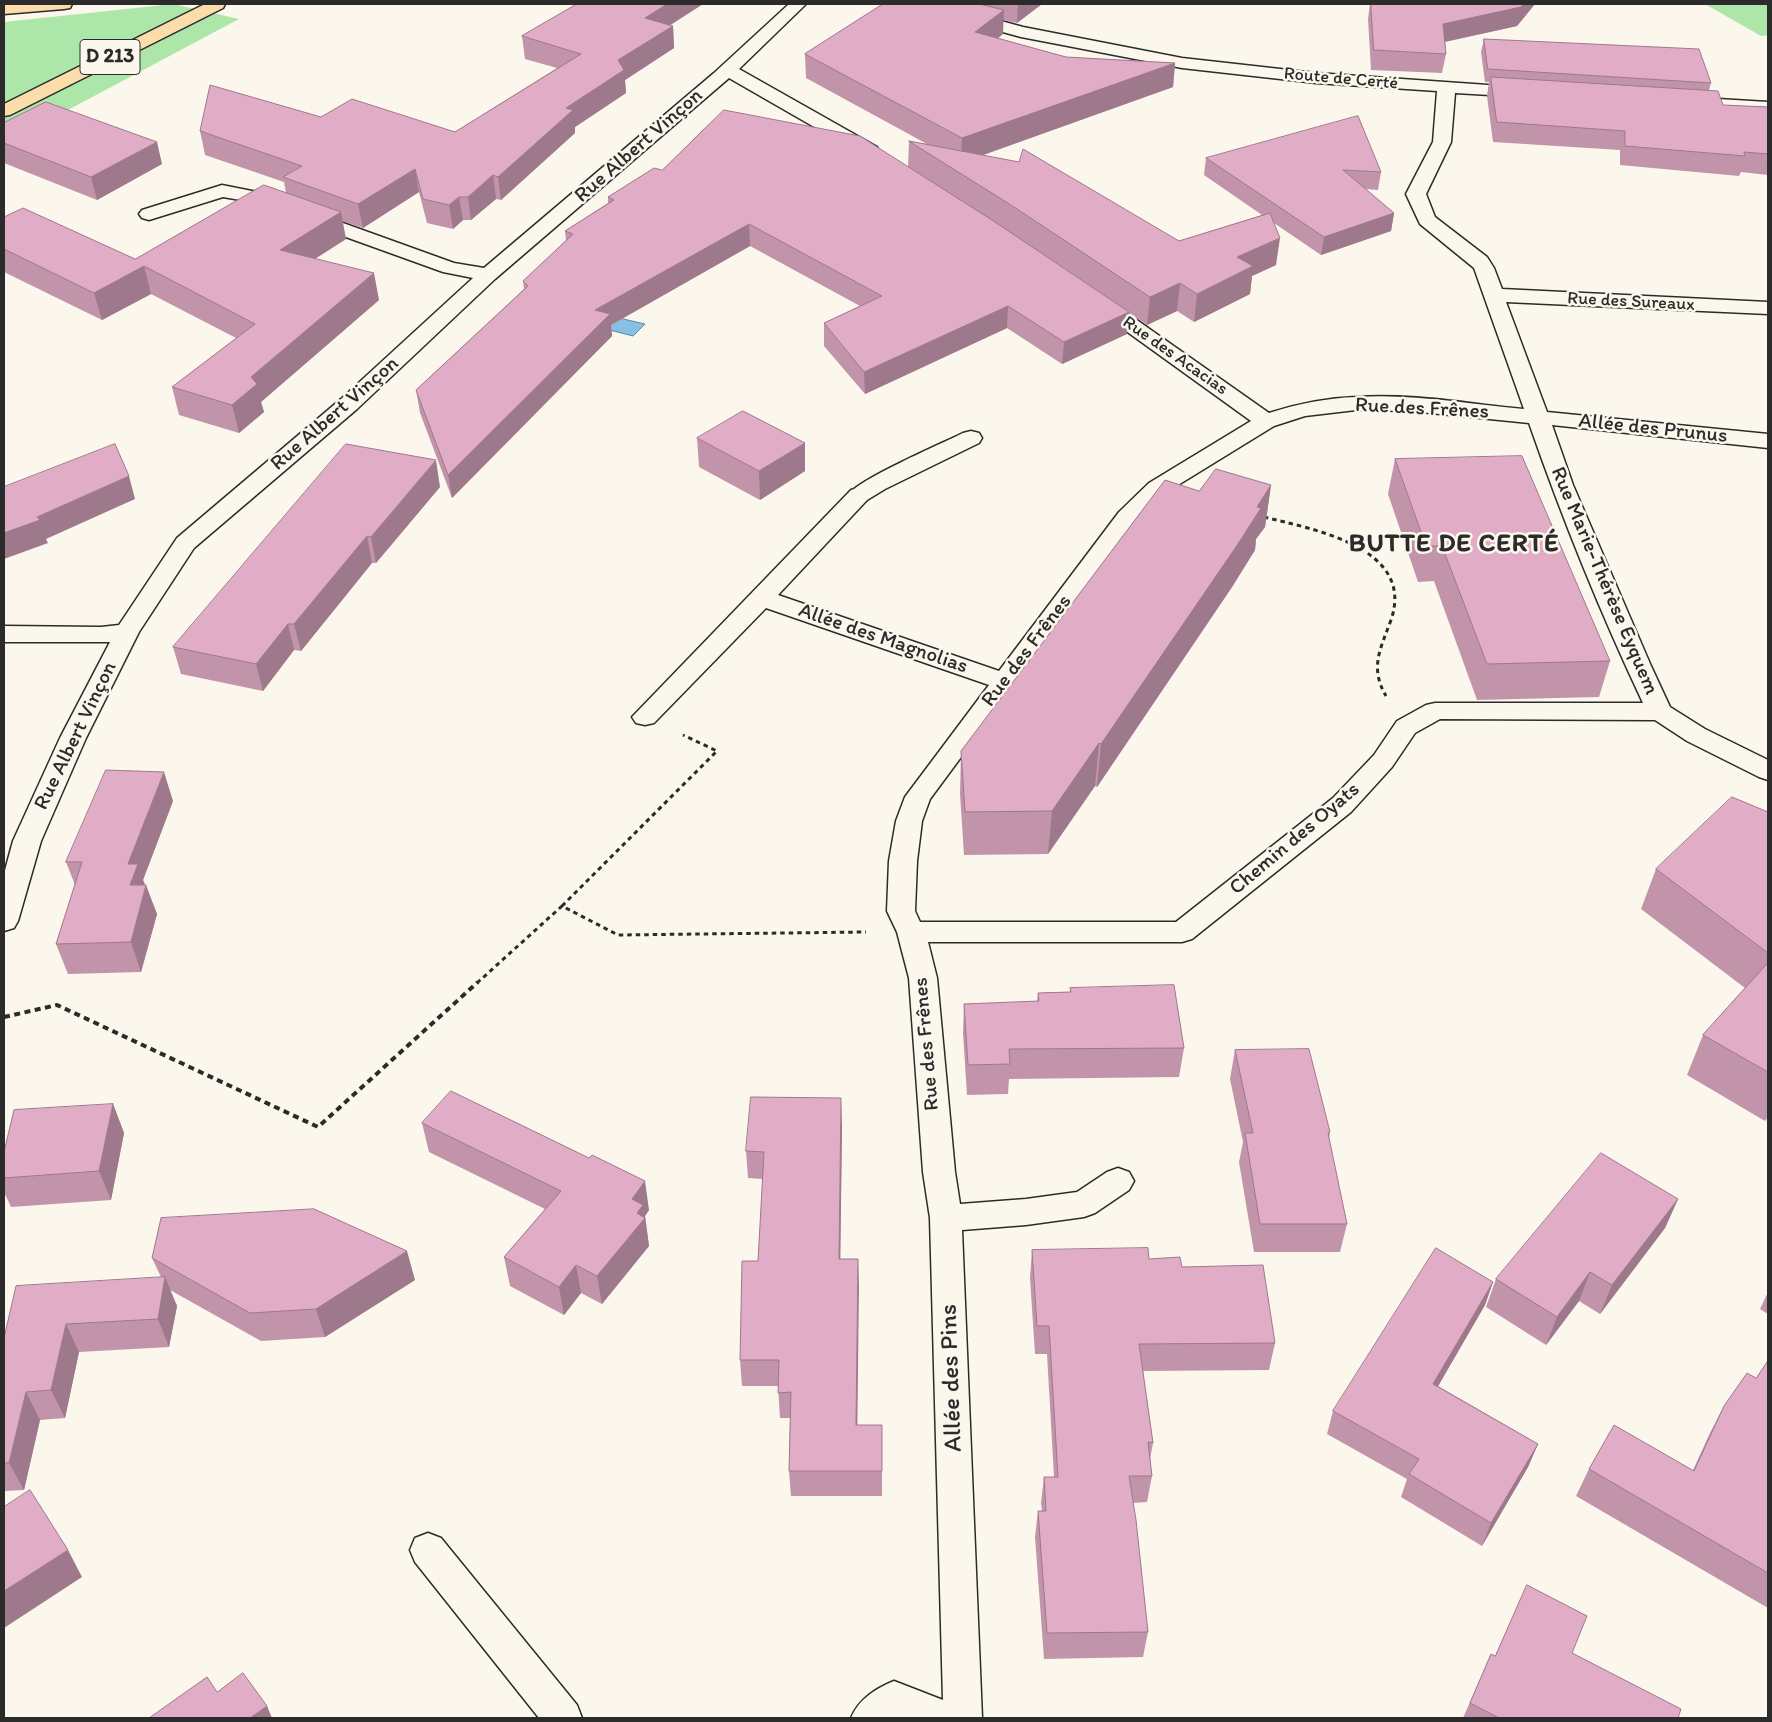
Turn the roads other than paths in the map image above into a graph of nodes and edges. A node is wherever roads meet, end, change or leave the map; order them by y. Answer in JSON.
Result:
{"nodes":[{"id":1,"x":64,"y":4,"type":"edge"},
{"id":2,"x":217,"y":4,"type":"edge"},
{"id":3,"x":798,"y":4,"type":"edge"},
{"id":4,"x":921,"y":4,"type":"edge"},
{"id":5,"x":4,"y":9,"type":"edge"},
{"id":6,"x":727,"y":70,"type":"junction"},
{"id":7,"x":1446,"y":88,"type":"junction"},
{"id":8,"x":1543,"y":94,"type":"edge"},
{"id":9,"x":1670,"y":101,"type":"edge"},
{"id":10,"x":1768,"y":107,"type":"edge"},
{"id":11,"x":4,"y":111,"type":"edge"},
{"id":12,"x":887,"y":160,"type":"edge"},
{"id":13,"x":149,"y":214,"type":"dead end"},
{"id":14,"x":488,"y":275,"type":"junction"},
{"id":15,"x":1084,"y":292,"type":"edge"},
{"id":16,"x":1494,"y":295,"type":"junction"},
{"id":17,"x":1768,"y":308,"type":"edge"},
{"id":18,"x":1537,"y":417,"type":"junction"},
{"id":19,"x":1266,"y":421,"type":"junction"},
{"id":20,"x":971,"y":438,"type":"dead end"},
{"id":21,"x":1768,"y":441,"type":"edge"},
{"id":22,"x":762,"y":598,"type":"junction"},
{"id":23,"x":127,"y":632,"type":"junction"},
{"id":24,"x":4,"y":634,"type":"edge"},
{"id":25,"x":1004,"y":681,"type":"junction"},
{"id":26,"x":1660,"y":712,"type":"junction"},
{"id":27,"x":645,"y":717,"type":"road end"},
{"id":28,"x":1768,"y":771,"type":"edge"},
{"id":29,"x":4,"y":921,"type":"edge"},
{"id":30,"x":911,"y":932,"type":"junction"},
{"id":31,"x":1118,"y":1181,"type":"dead end"},
{"id":32,"x":946,"y":1218,"type":"junction"},
{"id":33,"x":428,"y":1550,"type":"dead end"},
{"id":34,"x":563,"y":1718,"type":"edge"},
{"id":35,"x":870,"y":1718,"type":"edge"},
{"id":36,"x":942,"y":1718,"type":"edge"},
{"id":37,"x":963,"y":1718,"type":"edge"}],
"edges":[{"from":1,"to":5,"type":"highway"},
{"from":2,"to":11,"type":"highway","number":"D 213"},
{"from":3,"to":6,"type":"street","name":"Rue Albert Vinçon"},
{"from":4,"to":7,"type":"street","name":"Route de Certé"},
{"from":6,"to":12,"type":"street"},
{"from":6,"to":14,"type":"street","name":"Rue Albert Vinçon"},
{"from":7,"to":8,"type":"street","name":"Route de Certé"},
{"from":7,"to":16,"type":"street"},
{"from":9,"to":10,"type":"street"},
{"from":13,"to":14,"type":"street"},
{"from":14,"to":23,"type":"street","name":"Rue Albert Vinçon"},
{"from":15,"to":19,"type":"street","name":"Rue des Acacias"},
{"from":16,"to":17,"type":"street","name":"Rue des Sureaux"},
{"from":16,"to":18,"type":"street"},
{"from":18,"to":19,"type":"street","name":"Rue des Frênes"},
{"from":18,"to":21,"type":"street","name":"Allée des Prunus"},
{"from":18,"to":26,"type":"street","name":"Rue Marie-Thérèse Eyquem"},
{"from":19,"to":25,"type":"street","name":"Rue des Frênes"},
{"from":20,"to":22,"type":"street","name":"Allée des Magnolias"},
{"from":22,"to":25,"type":"street","name":"Allée des Magnolias"},
{"from":22,"to":27,"type":"street","name":"Allée des Magnolias"},
{"from":23,"to":24,"type":"street"},
{"from":23,"to":29,"type":"street","name":"Rue Albert Vinçon"},
{"from":25,"to":30,"type":"street","name":"Rue des Frênes"},
{"from":26,"to":28,"type":"street","name":"Rue Marie-Thérèse Eyquem"},
{"from":26,"to":30,"type":"street","name":"Chemin des Oyats"},
{"from":30,"to":32,"type":"street","name":"Rue des Frênes"},
{"from":31,"to":32,"type":"street"},
{"from":32,"to":37,"type":"street","name":"Allée des Pins"},
{"from":33,"to":34,"type":"street"},
{"from":35,"to":36,"type":"street"}]}
